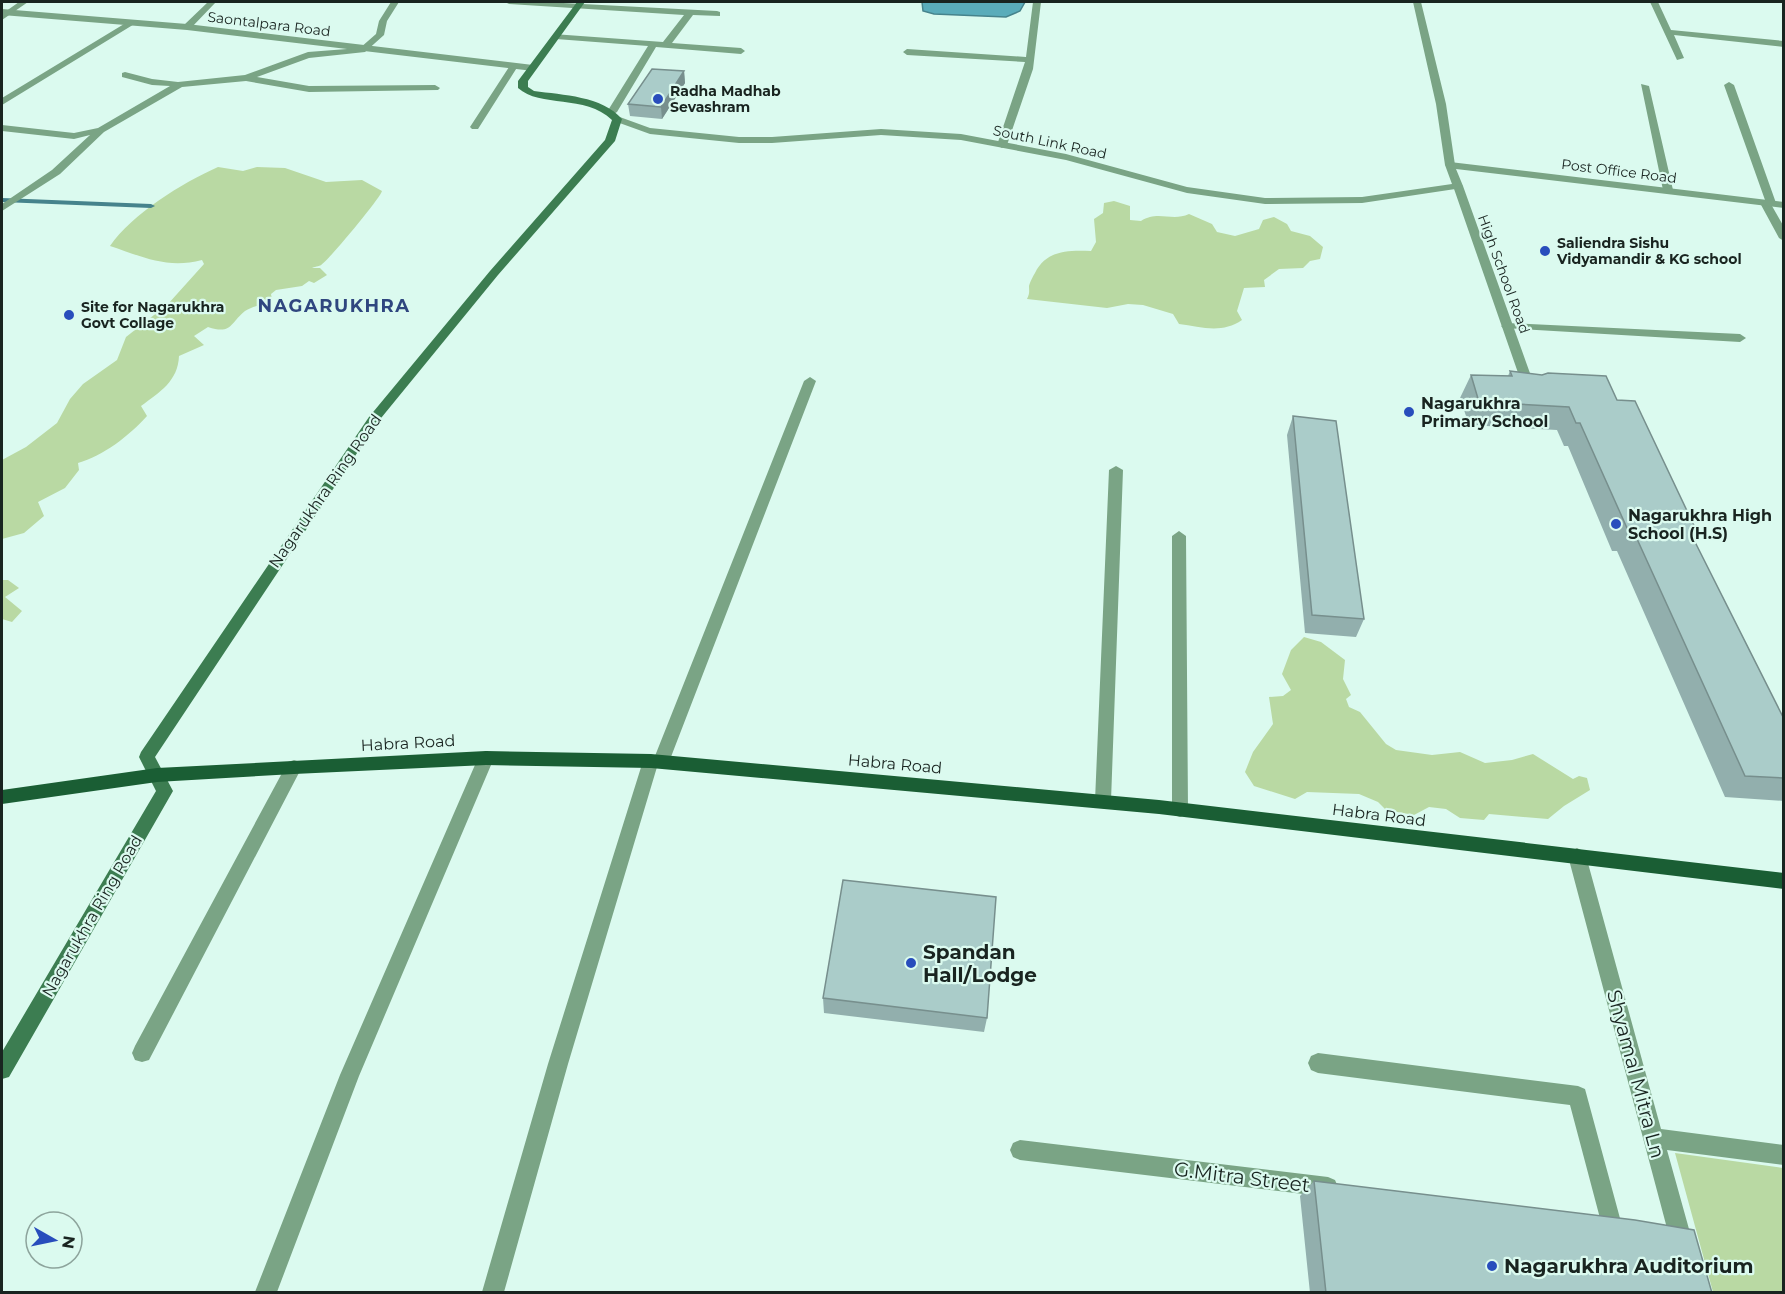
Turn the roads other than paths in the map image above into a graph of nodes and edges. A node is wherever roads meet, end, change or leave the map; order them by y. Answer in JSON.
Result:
{"nodes":[{"id":1,"x":24,"y":2,"type":"edge"},
{"id":2,"x":212,"y":2,"type":"edge"},
{"id":3,"x":395,"y":2,"type":"edge"},
{"id":4,"x":510,"y":2,"type":"edge"},
{"id":5,"x":1036,"y":2,"type":"edge"},
{"id":6,"x":1417,"y":2,"type":"edge"},
{"id":7,"x":1654,"y":2,"type":"edge"},
{"id":8,"x":580,"y":3,"type":"edge"},
{"id":9,"x":612,"y":4,"type":"edge"},
{"id":10,"x":690,"y":13,"type":"junction"},
{"id":11,"x":4,"y":15,"type":"edge"},
{"id":12,"x":717,"y":15,"type":"dead end"},
{"id":13,"x":132,"y":23,"type":"junction"},
{"id":14,"x":187,"y":27,"type":"junction"},
{"id":15,"x":1668,"y":32,"type":"junction"},
{"id":16,"x":556,"y":36,"type":"junction"},
{"id":17,"x":1784,"y":44,"type":"edge"},
{"id":18,"x":653,"y":45,"type":"junction"},
{"id":19,"x":665,"y":46,"type":"junction"},
{"id":20,"x":362,"y":50,"type":"junction"},
{"id":21,"x":741,"y":51,"type":"dead end"},
{"id":22,"x":907,"y":52,"type":"dead end"},
{"id":23,"x":1680,"y":57,"type":"dead end"},
{"id":24,"x":1030,"y":60,"type":"junction"},
{"id":25,"x":514,"y":66,"type":"junction"},
{"id":26,"x":532,"y":68,"type":"junction"},
{"id":27,"x":124,"y":75,"type":"dead end"},
{"id":28,"x":246,"y":78,"type":"junction"},
{"id":29,"x":180,"y":84,"type":"junction"},
{"id":30,"x":1729,"y":85,"type":"dead end"},
{"id":31,"x":1644,"y":86,"type":"dead end"},
{"id":32,"x":435,"y":88,"type":"dead end"},
{"id":33,"x":2,"y":102,"type":"edge"},
{"id":34,"x":614,"y":115,"type":"junction"},
{"id":35,"x":475,"y":127,"type":"dead end"},
{"id":36,"x":2,"y":128,"type":"edge"},
{"id":37,"x":633,"y":129,"type":"junction"},
{"id":38,"x":101,"y":130,"type":"junction"},
{"id":39,"x":610,"y":141,"type":"junction"},
{"id":40,"x":1002,"y":145,"type":"junction"},
{"id":41,"x":1450,"y":165,"type":"junction"},
{"id":42,"x":1458,"y":186,"type":"junction"},
{"id":43,"x":1668,"y":190,"type":"junction"},
{"id":44,"x":1768,"y":203,"type":"junction"},
{"id":45,"x":1784,"y":205,"type":"edge"},
{"id":46,"x":2,"y":208,"type":"edge"},
{"id":47,"x":1784,"y":238,"type":"edge"},
{"id":48,"x":1507,"y":326,"type":"junction"},
{"id":49,"x":1740,"y":338,"type":"dead end"},
{"id":50,"x":810,"y":381,"type":"dead end"},
{"id":51,"x":1530,"y":392,"type":"edge"},
{"id":52,"x":1116,"y":470,"type":"dead end"},
{"id":53,"x":1179,"y":536,"type":"dead end"},
{"id":54,"x":486,"y":758,"type":"junction"},
{"id":55,"x":656,"y":762,"type":"junction"},
{"id":56,"x":294,"y":767,"type":"junction"},
{"id":57,"x":157,"y":775,"type":"junction"},
{"id":58,"x":2,"y":797,"type":"edge"},
{"id":59,"x":1103,"y":801,"type":"junction"},
{"id":60,"x":1180,"y":810,"type":"junction"},
{"id":61,"x":1577,"y":856,"type":"junction"},
{"id":62,"x":1784,"y":881,"type":"edge"},
{"id":63,"x":142,"y":1053,"type":"dead end"},
{"id":64,"x":1318,"y":1063,"type":"dead end"},
{"id":65,"x":2,"y":1070,"type":"edge"},
{"id":66,"x":1652,"y":1138,"type":"junction"},
{"id":67,"x":1020,"y":1150,"type":"dead end"},
{"id":68,"x":1784,"y":1155,"type":"edge"},
{"id":69,"x":1351,"y":1190,"type":"edge"},
{"id":70,"x":1587,"y":1219,"type":"edge"},
{"id":71,"x":1611,"y":1222,"type":"junction"},
{"id":72,"x":1634,"y":1226,"type":"edge"},
{"id":73,"x":1656,"y":1229,"type":"edge"},
{"id":74,"x":1679,"y":1233,"type":"junction"},
{"id":75,"x":1687,"y":1263,"type":"edge"},
{"id":76,"x":266,"y":1293,"type":"edge"},
{"id":77,"x":493,"y":1293,"type":"edge"}],
"edges":[{"from":1,"to":11,"type":"street"},
{"from":2,"to":14,"type":"street"},
{"from":3,"to":20,"type":"street"},
{"from":4,"to":8,"type":"street"},
{"from":5,"to":24,"type":"street"},
{"from":6,"to":41,"type":"street","name":"High School Road"},
{"from":7,"to":15,"type":"street"},
{"from":8,"to":9,"type":"street"},
{"from":8,"to":16,"type":"main road"},
{"from":9,"to":10,"type":"street"},
{"from":10,"to":12,"type":"street"},
{"from":10,"to":19,"type":"street"},
{"from":11,"to":13,"type":"street","name":"Saontalpara Road"},
{"from":13,"to":14,"type":"street","name":"Saontalpara Road"},
{"from":13,"to":33,"type":"street"},
{"from":14,"to":20,"type":"street","name":"Saontalpara Road"},
{"from":15,"to":17,"type":"street"},
{"from":15,"to":23,"type":"street"},
{"from":16,"to":18,"type":"street"},
{"from":16,"to":26,"type":"main road"},
{"from":18,"to":19,"type":"street"},
{"from":18,"to":34,"type":"street"},
{"from":19,"to":21,"type":"street"},
{"from":20,"to":25,"type":"street","name":"Saontalpara Road"},
{"from":20,"to":28,"type":"street"},
{"from":22,"to":24,"type":"street"},
{"from":24,"to":40,"type":"street"},
{"from":25,"to":26,"type":"street","name":"Saontalpara Road"},
{"from":25,"to":35,"type":"street"},
{"from":26,"to":34,"type":"main road"},
{"from":27,"to":29,"type":"street"},
{"from":28,"to":29,"type":"street"},
{"from":28,"to":32,"type":"street"},
{"from":29,"to":38,"type":"street"},
{"from":30,"to":44,"type":"street"},
{"from":31,"to":43,"type":"street"},
{"from":34,"to":37,"type":"street"},
{"from":34,"to":39,"type":"main road","name":"Nagarukhra Ring Road"},
{"from":36,"to":38,"type":"street"},
{"from":37,"to":39,"type":"street"},
{"from":37,"to":40,"type":"street","name":"South Link Road"},
{"from":38,"to":46,"type":"street"},
{"from":39,"to":57,"type":"main road","name":"Nagarukhra Ring Road"},
{"from":40,"to":42,"type":"street","name":"South Link Road"},
{"from":41,"to":42,"type":"street","name":"High School Road"},
{"from":41,"to":43,"type":"street","name":"Post Office Road"},
{"from":42,"to":48,"type":"street","name":"High School Road"},
{"from":43,"to":44,"type":"street","name":"Post Office Road"},
{"from":44,"to":45,"type":"street","name":"Post Office Road"},
{"from":44,"to":47,"type":"street"},
{"from":48,"to":49,"type":"street"},
{"from":48,"to":51,"type":"street","name":"High School Road"},
{"from":50,"to":55,"type":"street"},
{"from":52,"to":59,"type":"street"},
{"from":53,"to":60,"type":"street"},
{"from":54,"to":55,"type":"main road","name":"Habra Road"},
{"from":54,"to":56,"type":"main road","name":"Habra Road"},
{"from":54,"to":76,"type":"street"},
{"from":55,"to":59,"type":"main road","name":"Habra Road"},
{"from":55,"to":77,"type":"street"},
{"from":56,"to":57,"type":"main road","name":"Habra Road"},
{"from":56,"to":63,"type":"street"},
{"from":57,"to":58,"type":"main road","name":"Habra Road"},
{"from":57,"to":65,"type":"main road","name":"Nagarukhra Ring Road"},
{"from":59,"to":60,"type":"main road","name":"Habra Road"},
{"from":60,"to":61,"type":"main road","name":"Habra Road"},
{"from":61,"to":62,"type":"main road","name":"Habra Road"},
{"from":61,"to":66,"type":"street","name":"Shyamal Mitra Ln"},
{"from":64,"to":71,"type":"street"},
{"from":66,"to":68,"type":"street"},
{"from":66,"to":74,"type":"street","name":"Shyamal Mitra Ln"},
{"from":67,"to":69,"type":"street","name":"G.Mitra Street"},
{"from":70,"to":71,"type":"street"},
{"from":71,"to":72,"type":"street"},
{"from":73,"to":74,"type":"street"},
{"from":74,"to":75,"type":"street","name":"Shyamal Mitra Ln"}]}
